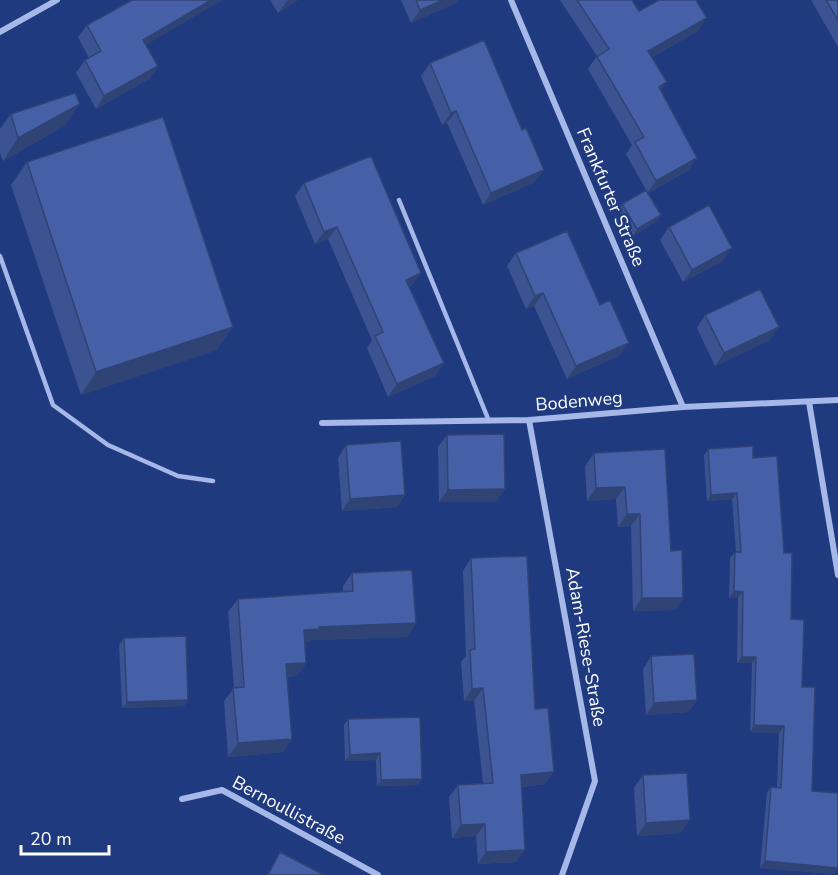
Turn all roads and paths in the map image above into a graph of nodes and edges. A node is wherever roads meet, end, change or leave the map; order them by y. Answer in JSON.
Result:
{"nodes":[{"id":1,"x":57,"y":0,"type":"edge"},
{"id":2,"x":512,"y":0,"type":"edge"},
{"id":3,"x":0,"y":32,"type":"edge"},
{"id":4,"x":399,"y":200,"type":"dead end"},
{"id":5,"x":0,"y":256,"type":"edge"},
{"id":6,"x":838,"y":400,"type":"edge"},
{"id":7,"x":809,"y":402,"type":"junction"},
{"id":8,"x":683,"y":407,"type":"junction"},
{"id":9,"x":529,"y":420,"type":"junction"},
{"id":10,"x":489,"y":421,"type":"junction"},
{"id":11,"x":322,"y":423,"type":"dead end"},
{"id":12,"x":213,"y":481,"type":"dead end"},
{"id":13,"x":838,"y":575,"type":"edge"},
{"id":14,"x":182,"y":799,"type":"dead end"},
{"id":15,"x":378,"y":875,"type":"edge"},
{"id":16,"x":562,"y":875,"type":"edge"}],
"edges":[{"from":1,"to":3,"type":"street"},
{"from":2,"to":8,"type":"street","name":"Frankfurter Straße"},
{"from":4,"to":10,"type":"lane"},
{"from":5,"to":12,"type":"lane"},
{"from":6,"to":7,"type":"street","name":"Bodenweg"},
{"from":7,"to":8,"type":"street","name":"Bodenweg"},
{"from":7,"to":13,"type":"street"},
{"from":8,"to":9,"type":"street","name":"Bodenweg"},
{"from":9,"to":10,"type":"street","name":"Bodenweg"},
{"from":9,"to":16,"type":"street","name":"Adam-Riese-Straße"},
{"from":10,"to":11,"type":"street","name":"Bodenweg"},
{"from":14,"to":15,"type":"street","name":"Bernoullistraße"}]}
